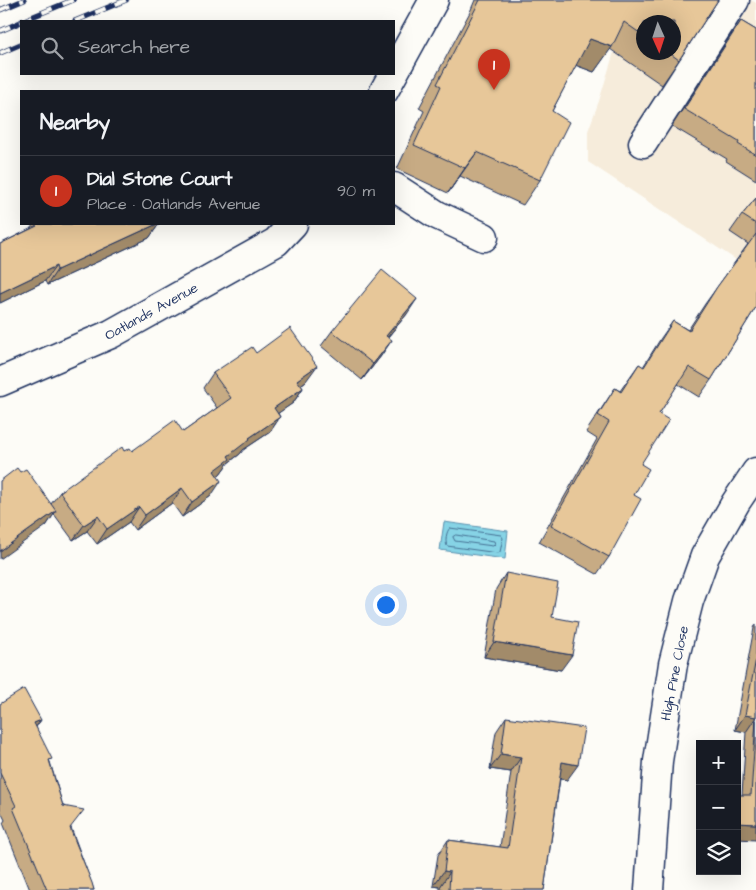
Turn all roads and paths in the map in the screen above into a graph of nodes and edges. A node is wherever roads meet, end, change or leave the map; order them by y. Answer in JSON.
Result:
{"nodes":[{"id":1,"x":434,"y":0,"type":"edge"},
{"id":2,"x":735,"y":0,"type":"edge"},
{"id":3,"x":395,"y":71,"type":"edge"},
{"id":4,"x":393,"y":75,"type":"edge"},
{"id":5,"x":385,"y":90,"type":"edge"},
{"id":6,"x":643,"y":143,"type":"dead end"},
{"id":7,"x":395,"y":188,"type":"edge"},
{"id":8,"x":292,"y":225,"type":"edge"},
{"id":9,"x":484,"y":237,"type":"dead end"},
{"id":10,"x":0,"y":382,"type":"edge"},
{"id":11,"x":756,"y":472,"type":"edge"},
{"id":12,"x":649,"y":890,"type":"edge"}],
"edges":[{"from":1,"to":3,"type":"street"},
{"from":2,"to":6,"type":"street"},
{"from":4,"to":5,"type":"street"},
{"from":7,"to":9,"type":"street"},
{"from":8,"to":10,"type":"street","name":"Oatlands Avenue"},
{"from":11,"to":12,"type":"street","name":"High Pine Close"}]}
